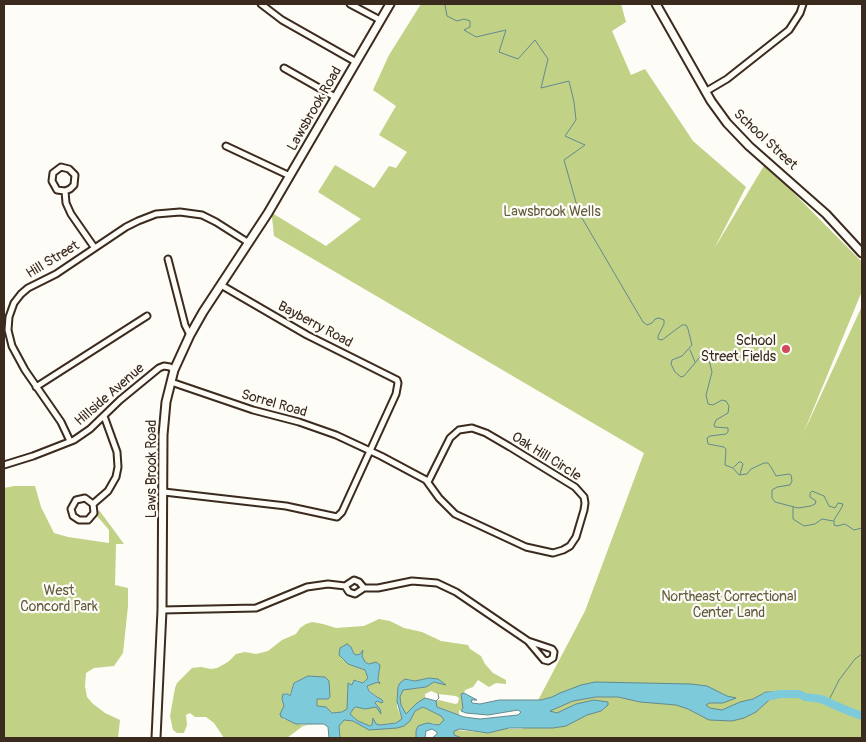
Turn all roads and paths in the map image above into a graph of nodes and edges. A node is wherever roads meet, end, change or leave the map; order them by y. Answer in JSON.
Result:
{"nodes":[{"id":1,"x":261,"y":4,"type":"edge"},
{"id":2,"x":350,"y":4,"type":"edge"},
{"id":3,"x":390,"y":4,"type":"edge"},
{"id":4,"x":656,"y":4,"type":"edge"},
{"id":5,"x":803,"y":4,"type":"edge"},
{"id":6,"x":380,"y":20,"type":"junction"},
{"id":7,"x":356,"y":62,"type":"junction"},
{"id":8,"x":284,"y":68,"type":"dead end"},
{"id":9,"x":705,"y":92,"type":"junction"},
{"id":10,"x":336,"y":97,"type":"junction"},
{"id":11,"x":226,"y":146,"type":"dead end"},
{"id":12,"x":290,"y":176,"type":"junction"},
{"id":13,"x":65,"y":191,"type":"junction"},
{"id":14,"x":260,"y":225,"type":"joint"},
{"id":15,"x":248,"y":243,"type":"junction"},
{"id":16,"x":94,"y":247,"type":"junction"},
{"id":17,"x":862,"y":253,"type":"edge"},
{"id":18,"x":168,"y":259,"type":"dead end"},
{"id":19,"x":220,"y":285,"type":"junction"},
{"id":20,"x":147,"y":316,"type":"dead end"},
{"id":21,"x":190,"y":335,"type":"junction"},
{"id":22,"x":174,"y":370,"type":"junction"},
{"id":23,"x":171,"y":382,"type":"junction"},
{"id":24,"x":36,"y":386,"type":"junction"},
{"id":25,"x":104,"y":416,"type":"junction"},
{"id":26,"x":70,"y":442,"type":"junction"},
{"id":27,"x":370,"y":451,"type":"junction"},
{"id":28,"x":4,"y":465,"type":"edge"},
{"id":29,"x":428,"y":482,"type":"junction"},
{"id":30,"x":164,"y":492,"type":"junction"},
{"id":31,"x":93,"y":504,"type":"junction"},
{"id":32,"x":345,"y":586,"type":"junction"},
{"id":33,"x":364,"y":588,"type":"junction"},
{"id":34,"x":162,"y":610,"type":"junction"},
{"id":35,"x":528,"y":641,"type":"junction"},
{"id":36,"x":156,"y":738,"type":"edge"}],
"edges":[{"from":1,"to":7,"type":"street"},
{"from":2,"to":6,"type":"street"},
{"from":3,"to":6,"type":"street","name":"Lawsbrook Road"},
{"from":4,"to":9,"type":"street","name":"School Street"},
{"from":5,"to":9,"type":"street"},
{"from":6,"to":7,"type":"street","name":"Lawsbrook Road"},
{"from":7,"to":10,"type":"street","name":"Lawsbrook Road"},
{"from":8,"to":10,"type":"street"},
{"from":9,"to":17,"type":"street","name":"School Street"},
{"from":10,"to":12,"type":"street","name":"Lawsbrook Road"},
{"from":11,"to":12,"type":"street"},
{"from":12,"to":14,"type":"street","name":"Lawsbrook Road"},
{"from":13,"to":13,"type":"street"},
{"from":13,"to":16,"type":"street"},
{"from":14,"to":15,"type":"street","name":"Laws Brook Road"},
{"from":15,"to":16,"type":"street","name":"Hill Street"},
{"from":15,"to":19,"type":"street","name":"Laws Brook Road"},
{"from":16,"to":24,"type":"street","name":"Hill Street"},
{"from":18,"to":21,"type":"street"},
{"from":19,"to":21,"type":"street","name":"Laws Brook Road"},
{"from":19,"to":27,"type":"street","name":"Bayberry Road"},
{"from":20,"to":24,"type":"street"},
{"from":21,"to":22,"type":"street","name":"Laws Brook Road"},
{"from":22,"to":23,"type":"street","name":"Laws Brook Road"},
{"from":22,"to":25,"type":"street","name":"Hillside Avenue"},
{"from":23,"to":27,"type":"street","name":"Sorrel Road"},
{"from":23,"to":30,"type":"street","name":"Laws Brook Road"},
{"from":24,"to":26,"type":"street","name":"Hill Street"},
{"from":25,"to":26,"type":"street","name":"Hillside Avenue"},
{"from":25,"to":31,"type":"street"},
{"from":26,"to":28,"type":"street","name":"Hillside Avenue"},
{"from":27,"to":29,"type":"street","name":"Oak Hill Circle"},
{"from":27,"to":30,"type":"street"},
{"from":29,"to":29,"type":"street","name":"Oak Hill Circle"},
{"from":30,"to":34,"type":"street","name":"Laws Brook Road"},
{"from":31,"to":31,"type":"street"},
{"from":32,"to":33,"type":"street"},
{"from":32,"to":33,"type":"street"},
{"from":32,"to":34,"type":"street"},
{"from":33,"to":35,"type":"street"},
{"from":34,"to":36,"type":"street","name":"Laws Brook Road"},
{"from":35,"to":35,"type":"street"}]}
